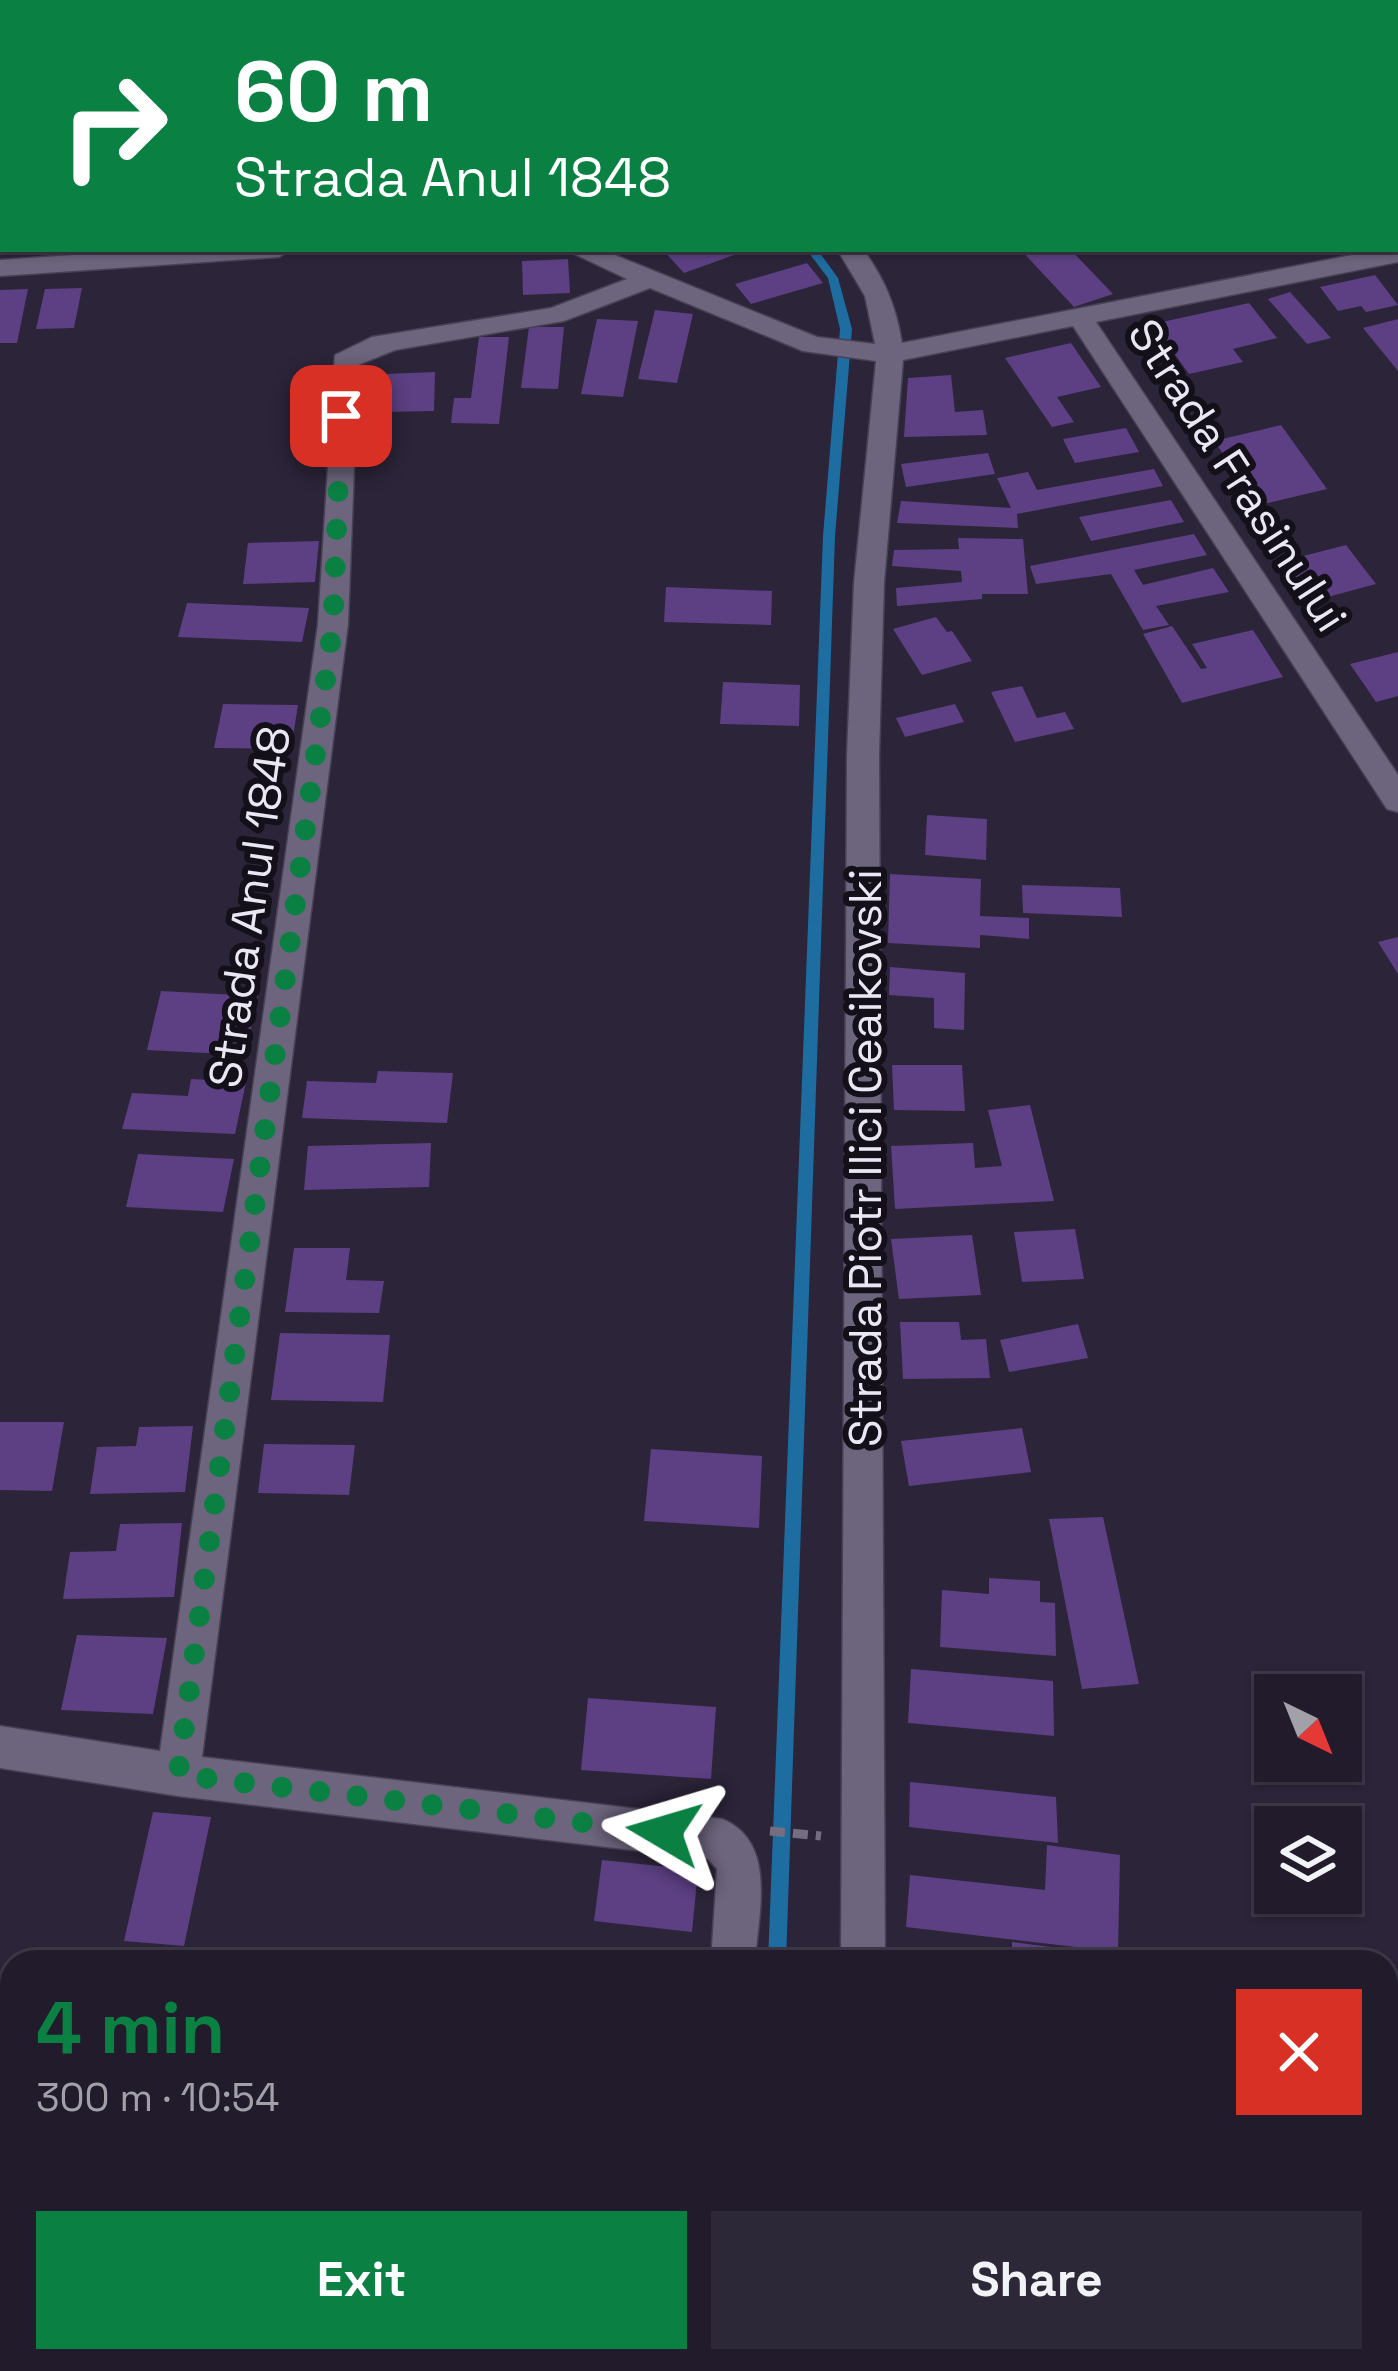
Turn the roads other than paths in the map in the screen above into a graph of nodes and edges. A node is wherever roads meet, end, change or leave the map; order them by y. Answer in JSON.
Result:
{"nodes":[{"id":1,"x":235,"y":252,"type":"edge"},
{"id":2,"x":584,"y":252,"type":"edge"},
{"id":3,"x":852,"y":252,"type":"edge"},
{"id":4,"x":1398,"y":254,"type":"edge"},
{"id":5,"x":0,"y":268,"type":"edge"},
{"id":6,"x":646,"y":280,"type":"junction"},
{"id":7,"x":1082,"y":319,"type":"junction"},
{"id":8,"x":880,"y":353,"type":"junction"},
{"id":9,"x":1388,"y":768,"type":"edge"},
{"id":10,"x":1398,"y":800,"type":"edge"},
{"id":11,"x":0,"y":1747,"type":"edge"},
{"id":12,"x":178,"y":1775,"type":"junction"},
{"id":13,"x":735,"y":1950,"type":"edge"},
{"id":14,"x":863,"y":1950,"type":"edge"}],
"edges":[{"from":1,"to":5,"type":"street"},
{"from":2,"to":6,"type":"street"},
{"from":3,"to":8,"type":"street","name":"Strada Piotr Ilici Ceaikovski"},
{"from":4,"to":7,"type":"street"},
{"from":6,"to":8,"type":"street"},
{"from":6,"to":12,"type":"street","name":"Strada Anul 1848"},
{"from":7,"to":8,"type":"street"},
{"from":7,"to":9,"type":"street","name":"Strada Frasinului"},
{"from":8,"to":14,"type":"street","name":"Strada Piotr Ilici Ceaikovski"},
{"from":9,"to":10,"type":"street","name":"Strada Frasinului"},
{"from":11,"to":12,"type":"street"},
{"from":12,"to":13,"type":"street"}]}
